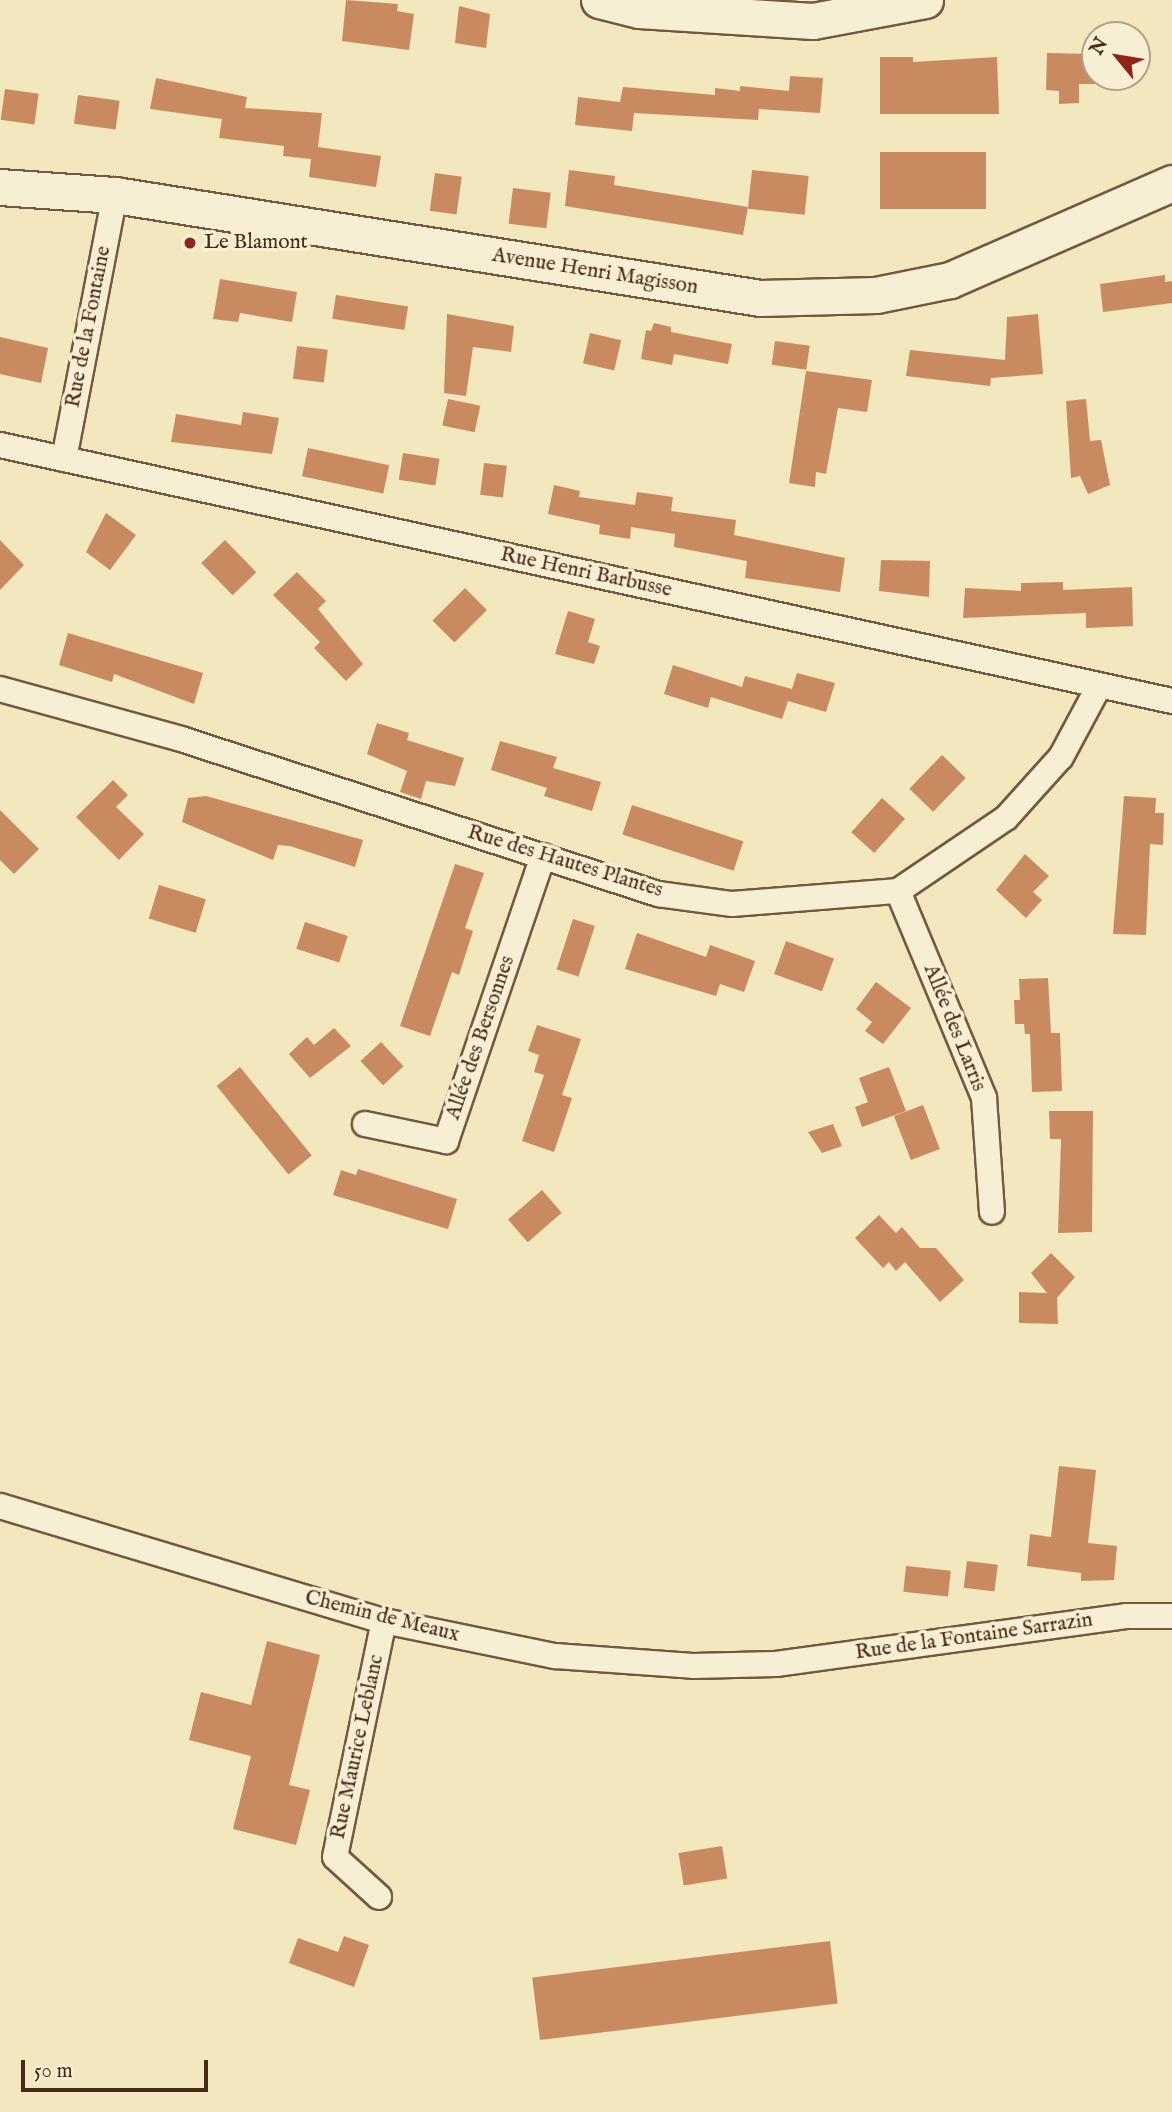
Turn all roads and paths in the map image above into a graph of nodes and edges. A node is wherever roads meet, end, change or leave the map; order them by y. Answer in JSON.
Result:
{"nodes":[{"id":1,"x":599,"y":0,"type":"edge"},
{"id":2,"x":925,"y":0,"type":"edge"},
{"id":3,"x":1172,"y":183,"type":"edge"},
{"id":4,"x":0,"y":187,"type":"edge"},
{"id":5,"x":115,"y":195,"type":"junction"},
{"id":6,"x":0,"y":445,"type":"edge"},
{"id":7,"x":64,"y":459,"type":"junction"},
{"id":8,"x":1100,"y":685,"type":"junction"},
{"id":9,"x":0,"y":689,"type":"edge"},
{"id":10,"x":1172,"y":701,"type":"edge"},
{"id":11,"x":543,"y":856,"type":"junction"},
{"id":12,"x":898,"y":891,"type":"junction"},
{"id":13,"x":365,"y":1124,"type":"dead end"},
{"id":14,"x":992,"y":1212,"type":"dead end"},
{"id":15,"x":0,"y":1506,"type":"edge"},
{"id":16,"x":1172,"y":1616,"type":"edge"},
{"id":17,"x":384,"y":1621,"type":"junction"},
{"id":18,"x":776,"y":1664,"type":"joint"},
{"id":19,"x":379,"y":1897,"type":"dead end"}],
"edges":[{"from":1,"to":2,"type":"main road"},
{"from":3,"to":5,"type":"main road","name":"Avenue Henri Magisson"},
{"from":4,"to":5,"type":"main road","name":"Avenue Henri Magisson"},
{"from":5,"to":7,"type":"street","name":"Rue de la Fontaine"},
{"from":6,"to":7,"type":"street","name":"Rue Henri Barbusse"},
{"from":7,"to":8,"type":"street","name":"Rue Henri Barbusse"},
{"from":8,"to":10,"type":"street","name":"Rue Henri Barbusse"},
{"from":8,"to":12,"type":"street","name":"Rue des Hautes Plantes"},
{"from":9,"to":11,"type":"street","name":"Rue des Hautes Plantes"},
{"from":11,"to":12,"type":"street","name":"Rue des Hautes Plantes"},
{"from":11,"to":13,"type":"street","name":"Allée des Bersonnes"},
{"from":12,"to":14,"type":"street","name":"Allée des Larris"},
{"from":15,"to":17,"type":"street","name":"Chemin de Meaux"},
{"from":16,"to":18,"type":"street","name":"Rue de la Fontaine Sarrazin"},
{"from":17,"to":18,"type":"street","name":"Chemin de Meaux"},
{"from":17,"to":19,"type":"street","name":"Rue Maurice Leblanc"}]}
